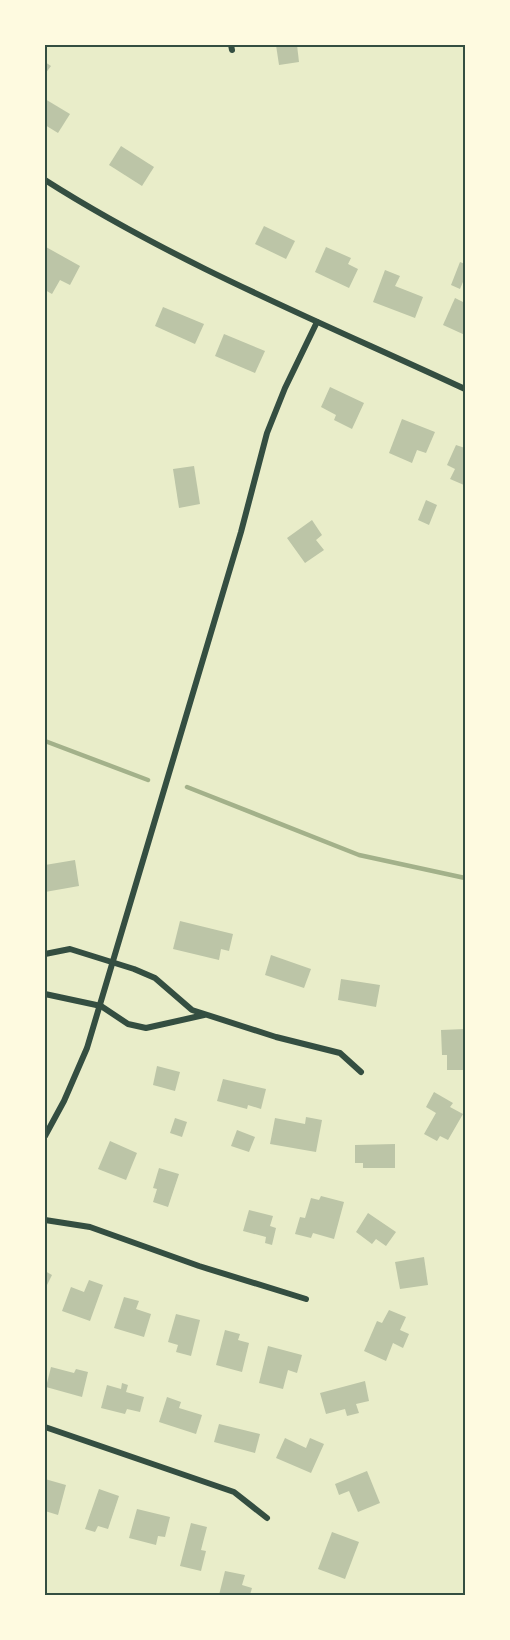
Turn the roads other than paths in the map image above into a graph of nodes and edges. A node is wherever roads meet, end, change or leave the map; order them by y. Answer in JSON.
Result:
{"nodes":[{"id":1,"x":45,"y":180,"type":"edge"},
{"id":2,"x":317,"y":322,"type":"junction"},
{"id":3,"x":465,"y":389,"type":"edge"},
{"id":4,"x":45,"y":954,"type":"edge"},
{"id":5,"x":114,"y":963,"type":"junction"},
{"id":6,"x":45,"y":994,"type":"edge"},
{"id":7,"x":101,"y":1006,"type":"junction"},
{"id":8,"x":204,"y":1015,"type":"junction"},
{"id":9,"x":361,"y":1072,"type":"dead end"},
{"id":10,"x":45,"y":1136,"type":"edge"},
{"id":11,"x":45,"y":1220,"type":"edge"},
{"id":12,"x":306,"y":1299,"type":"dead end"},
{"id":13,"x":45,"y":1428,"type":"edge"},
{"id":14,"x":267,"y":1518,"type":"dead end"}],
"edges":[{"from":1,"to":2,"type":"street"},
{"from":2,"to":3,"type":"street"},
{"from":2,"to":5,"type":"street"},
{"from":4,"to":5,"type":"street"},
{"from":5,"to":7,"type":"street"},
{"from":5,"to":8,"type":"street"},
{"from":6,"to":7,"type":"street"},
{"from":7,"to":8,"type":"street"},
{"from":7,"to":10,"type":"street"},
{"from":8,"to":9,"type":"street"},
{"from":11,"to":12,"type":"street"},
{"from":13,"to":14,"type":"street"}]}
